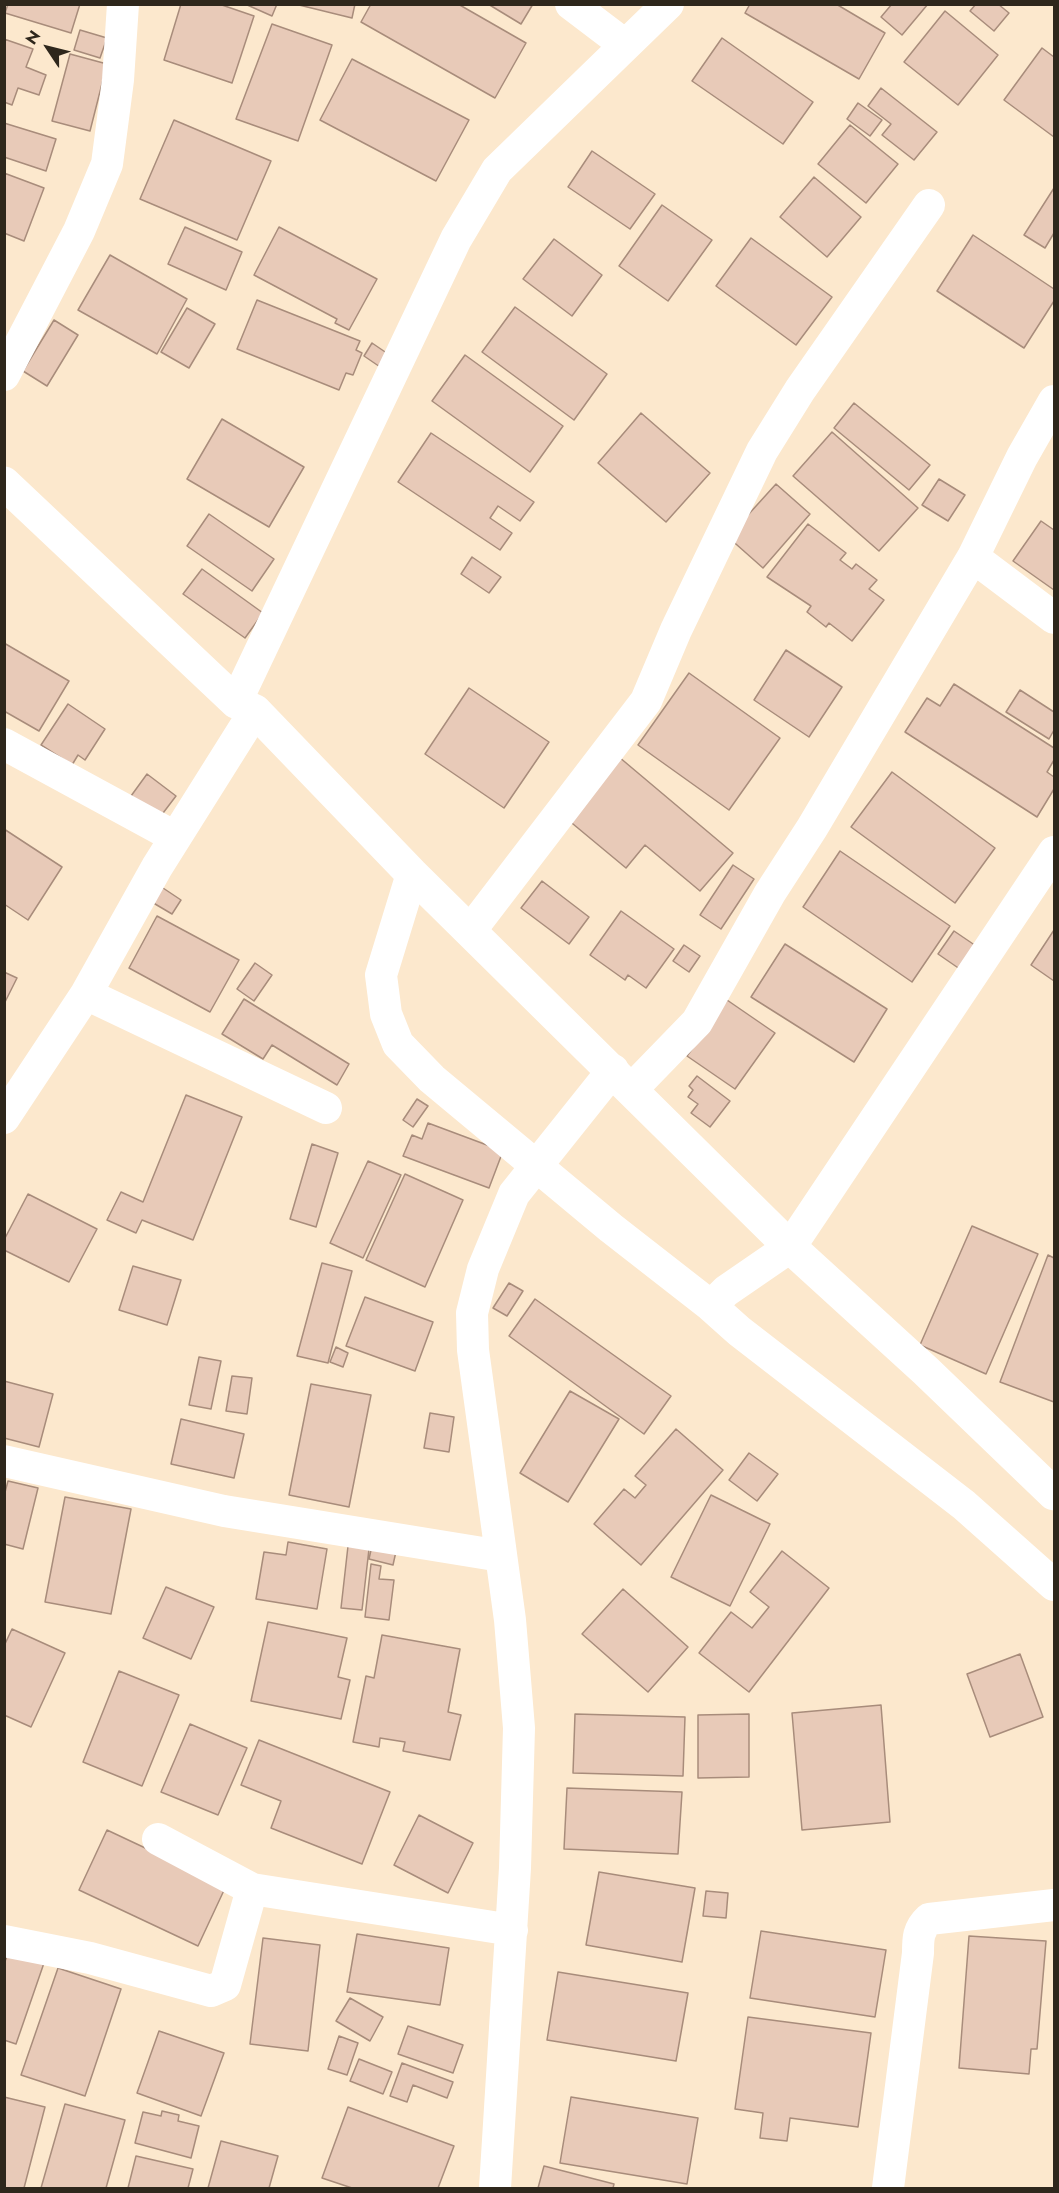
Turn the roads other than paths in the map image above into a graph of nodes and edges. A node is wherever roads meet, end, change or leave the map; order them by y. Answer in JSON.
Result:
{"nodes":[{"id":1,"x":123,"y":4,"type":"edge"},
{"id":2,"x":571,"y":4,"type":"edge"},
{"id":3,"x":668,"y":4,"type":"edge"},
{"id":4,"x":625,"y":45,"type":"junction"},
{"id":5,"x":929,"y":205,"type":"dead end"},
{"id":6,"x":4,"y":375,"type":"edge"},
{"id":7,"x":1054,"y":401,"type":"edge"},
{"id":8,"x":4,"y":483,"type":"edge"},
{"id":9,"x":973,"y":557,"type":"junction"},
{"id":10,"x":1054,"y":618,"type":"edge"},
{"id":11,"x":245,"y":706,"type":"junction"},
{"id":12,"x":4,"y":744,"type":"edge"},
{"id":13,"x":176,"y":837,"type":"junction"},
{"id":14,"x":1054,"y":852,"type":"edge"},
{"id":15,"x":412,"y":874,"type":"junction"},
{"id":16,"x":470,"y":931,"type":"junction"},
{"id":17,"x":86,"y":994,"type":"junction"},
{"id":18,"x":623,"y":1080,"type":"junction"},
{"id":19,"x":326,"y":1108,"type":"dead end"},
{"id":20,"x":4,"y":1118,"type":"edge"},
{"id":21,"x":538,"y":1165,"type":"junction"},
{"id":22,"x":790,"y":1246,"type":"junction"},
{"id":23,"x":711,"y":1306,"type":"junction"},
{"id":24,"x":4,"y":1461,"type":"edge"},
{"id":25,"x":1054,"y":1494,"type":"edge"},
{"id":26,"x":501,"y":1556,"type":"junction"},
{"id":27,"x":1054,"y":1585,"type":"edge"},
{"id":28,"x":158,"y":1839,"type":"dead end"},
{"id":29,"x":252,"y":1889,"type":"junction"},
{"id":30,"x":1054,"y":1905,"type":"edge"},
{"id":31,"x":512,"y":1930,"type":"junction"},
{"id":32,"x":4,"y":1941,"type":"edge"},
{"id":33,"x":495,"y":2188,"type":"edge"},
{"id":34,"x":888,"y":2188,"type":"edge"}],
"edges":[{"from":1,"to":6,"type":"street"},
{"from":2,"to":4,"type":"street"},
{"from":3,"to":4,"type":"street"},
{"from":4,"to":11,"type":"street"},
{"from":5,"to":16,"type":"street"},
{"from":7,"to":9,"type":"street"},
{"from":8,"to":11,"type":"street"},
{"from":9,"to":10,"type":"street"},
{"from":9,"to":18,"type":"street"},
{"from":11,"to":13,"type":"street"},
{"from":11,"to":15,"type":"street"},
{"from":12,"to":13,"type":"street"},
{"from":13,"to":17,"type":"street"},
{"from":14,"to":22,"type":"street"},
{"from":15,"to":16,"type":"street"},
{"from":15,"to":21,"type":"street"},
{"from":16,"to":18,"type":"street"},
{"from":17,"to":19,"type":"street"},
{"from":17,"to":20,"type":"street"},
{"from":18,"to":21,"type":"street"},
{"from":18,"to":22,"type":"street"},
{"from":21,"to":23,"type":"street"},
{"from":21,"to":26,"type":"street"},
{"from":22,"to":23,"type":"street"},
{"from":22,"to":25,"type":"street"},
{"from":23,"to":27,"type":"street"},
{"from":24,"to":26,"type":"street"},
{"from":26,"to":31,"type":"street"},
{"from":28,"to":29,"type":"street"},
{"from":29,"to":31,"type":"street"},
{"from":29,"to":32,"type":"street"},
{"from":30,"to":34,"type":"street"},
{"from":31,"to":33,"type":"street"}]}
